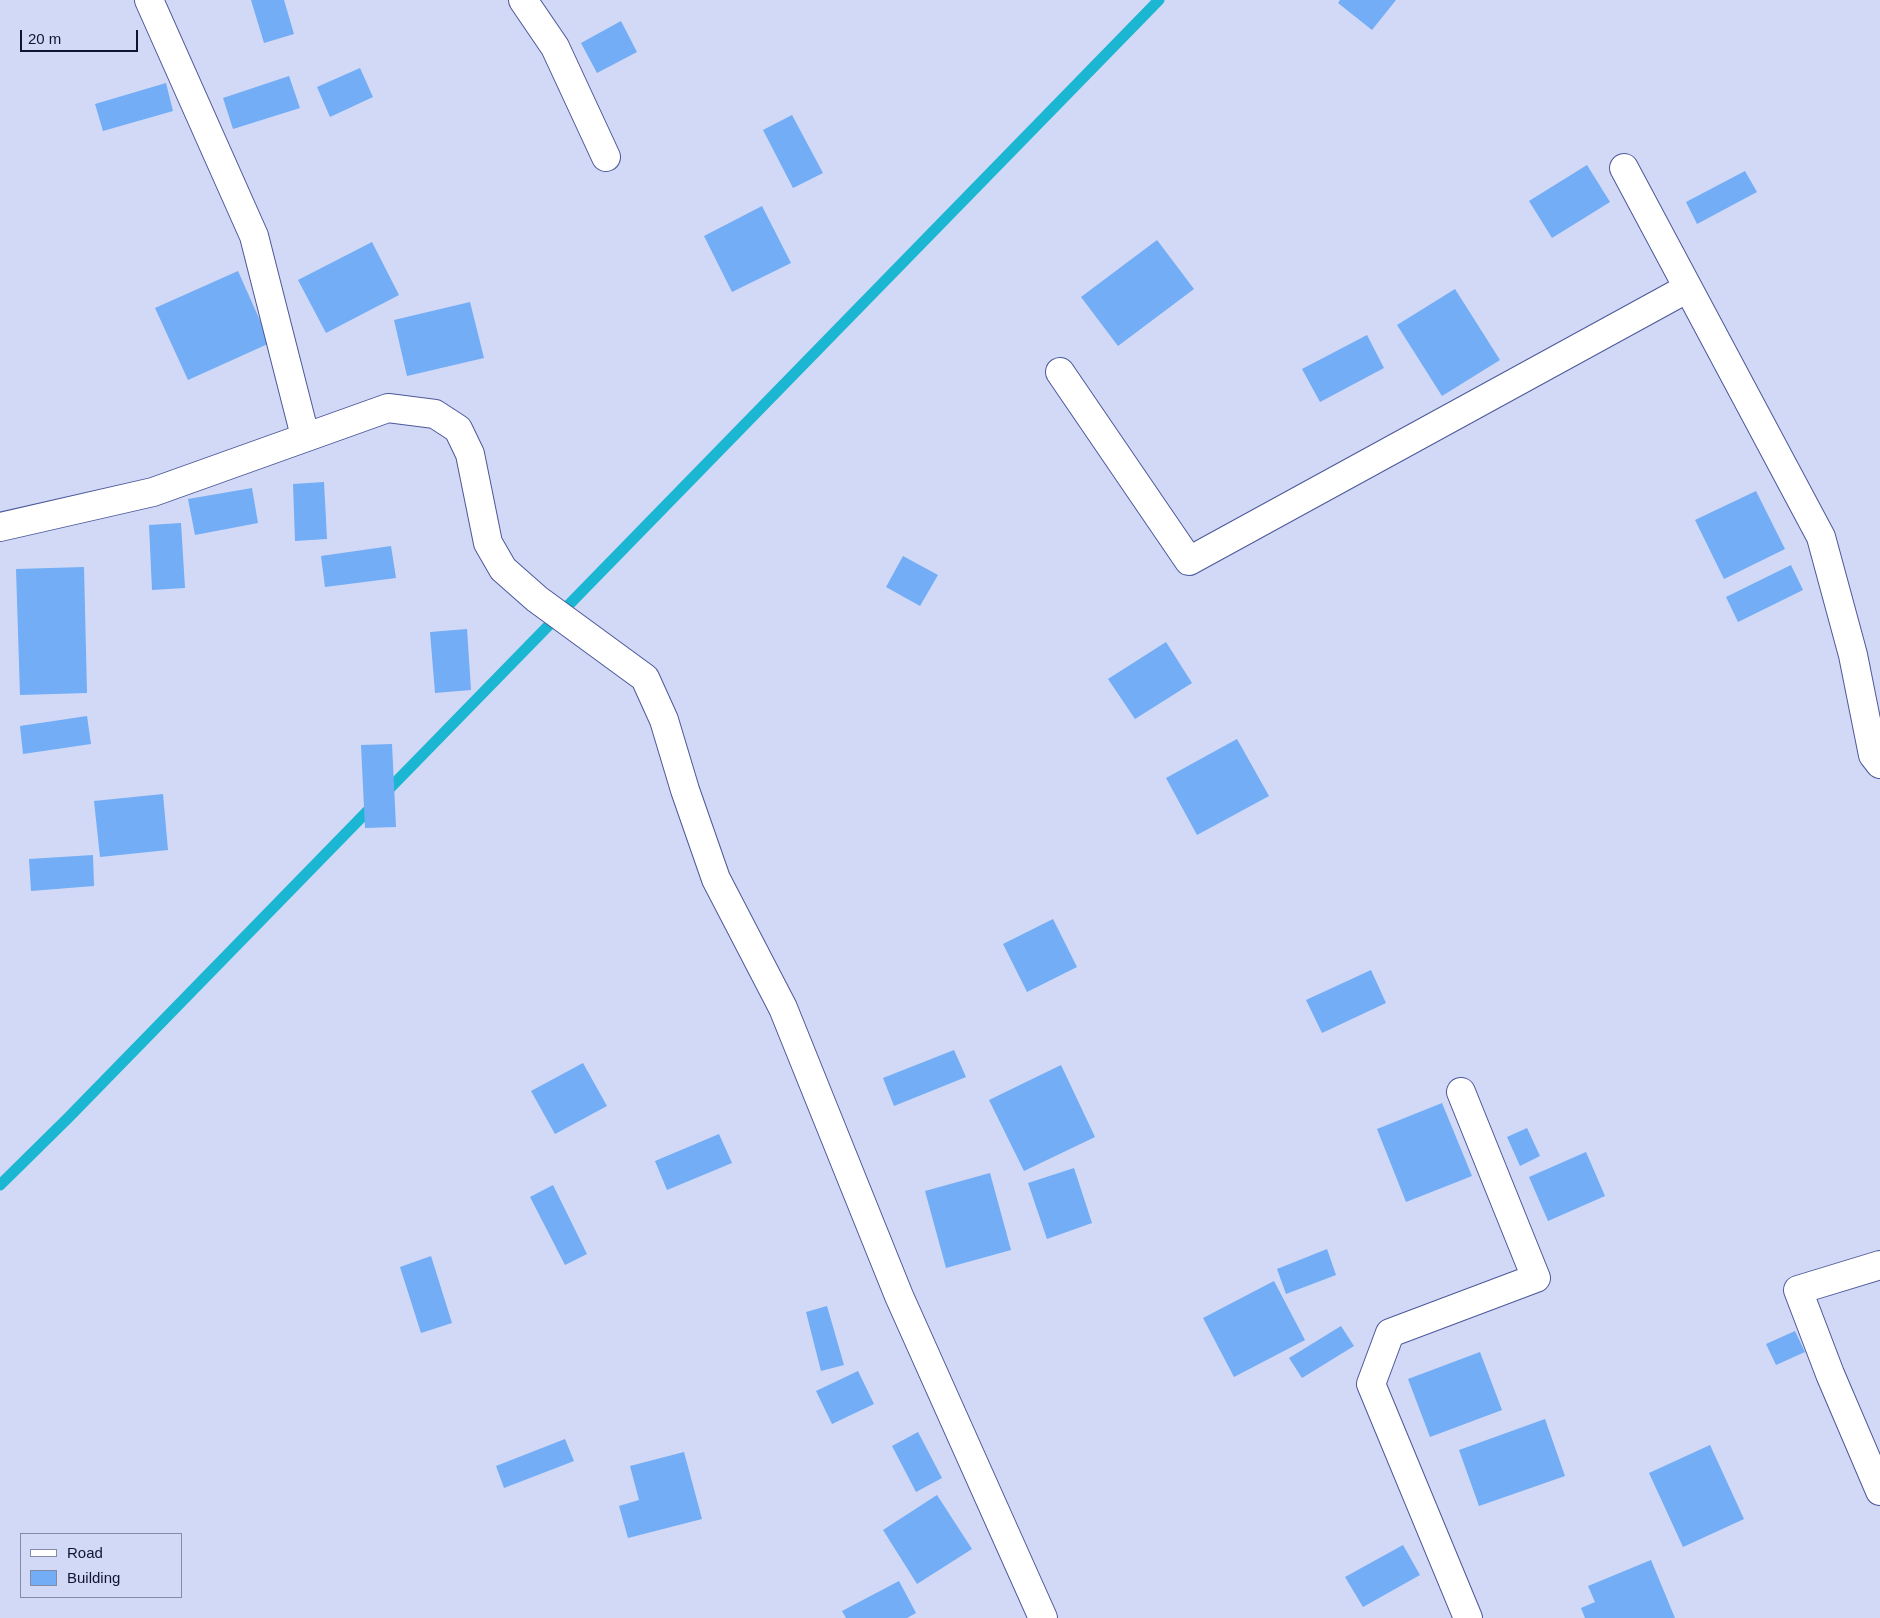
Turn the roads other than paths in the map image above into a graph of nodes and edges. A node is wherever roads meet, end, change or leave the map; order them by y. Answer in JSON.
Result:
{"nodes":[{"id":1,"x":149,"y":0,"type":"edge"},
{"id":2,"x":523,"y":0,"type":"edge"},
{"id":3,"x":606,"y":157,"type":"dead end"},
{"id":4,"x":1624,"y":168,"type":"dead end"},
{"id":5,"x":1688,"y":288,"type":"junction"},
{"id":6,"x":1060,"y":372,"type":"dead end"},
{"id":7,"x":305,"y":436,"type":"junction"},
{"id":8,"x":0,"y":527,"type":"edge"},
{"id":9,"x":1880,"y":764,"type":"edge"},
{"id":10,"x":1461,"y":1092,"type":"dead end"},
{"id":11,"x":1880,"y":1265,"type":"edge"},
{"id":12,"x":1880,"y":1491,"type":"edge"},
{"id":13,"x":1043,"y":1618,"type":"edge"},
{"id":14,"x":1468,"y":1618,"type":"edge"}],
"edges":[{"from":1,"to":7,"type":"street"},
{"from":2,"to":3,"type":"street"},
{"from":4,"to":5,"type":"street"},
{"from":5,"to":6,"type":"street"},
{"from":5,"to":9,"type":"street"},
{"from":7,"to":8,"type":"street"},
{"from":7,"to":13,"type":"street"},
{"from":10,"to":14,"type":"street"},
{"from":11,"to":12,"type":"street"}]}
